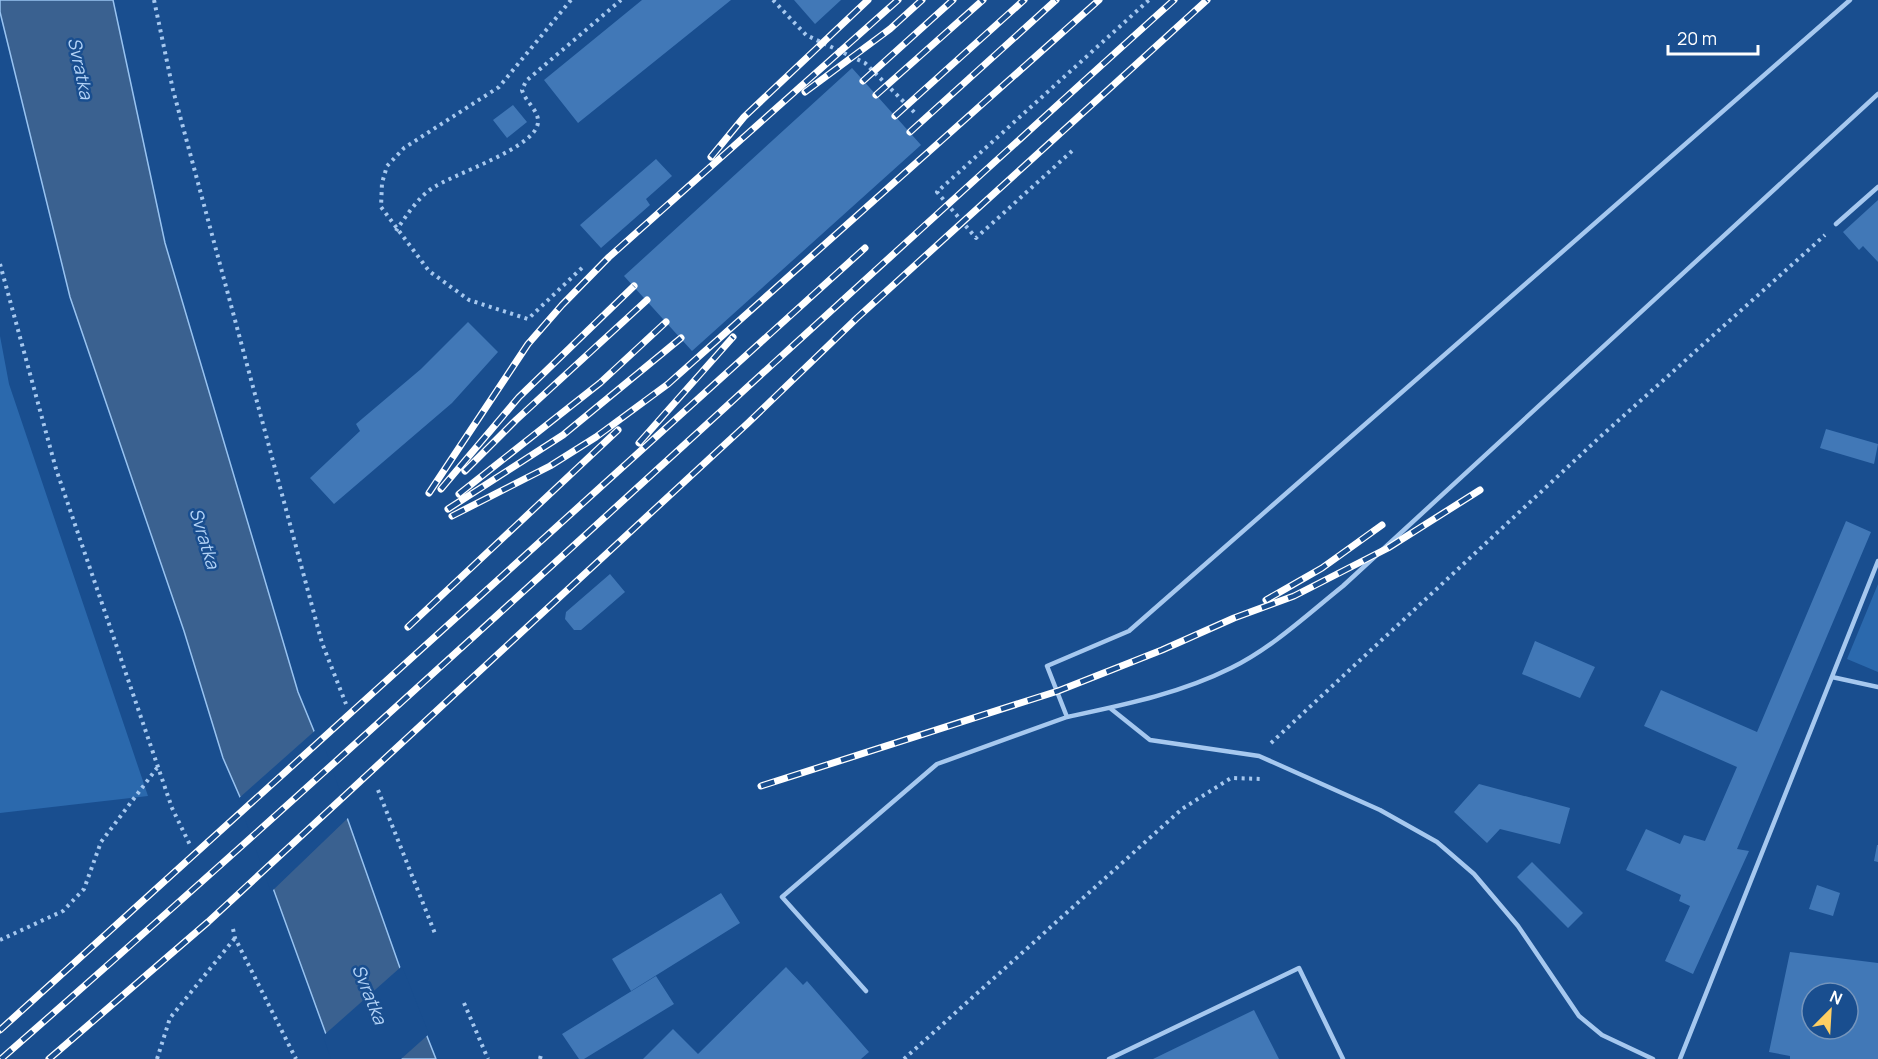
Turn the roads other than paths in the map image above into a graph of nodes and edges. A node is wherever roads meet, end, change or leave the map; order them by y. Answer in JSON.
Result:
{"nodes":[{"id":1,"x":1850,"y":0,"type":"edge"},
{"id":2,"x":1878,"y":94,"type":"edge"},
{"id":3,"x":1878,"y":187,"type":"edge"},
{"id":4,"x":1836,"y":224,"type":"road end"},
{"id":5,"x":1878,"y":561,"type":"edge"},
{"id":6,"x":1832,"y":677,"type":"junction"},
{"id":7,"x":1878,"y":687,"type":"edge"},
{"id":8,"x":1110,"y":708,"type":"junction"},
{"id":9,"x":1067,"y":717,"type":"junction"},
{"id":10,"x":866,"y":991,"type":"dead end"},
{"id":11,"x":1109,"y":1059,"type":"edge"},
{"id":12,"x":1342,"y":1059,"type":"edge"},
{"id":13,"x":1653,"y":1059,"type":"edge"},
{"id":14,"x":1680,"y":1059,"type":"edge"}],
"edges":[{"from":1,"to":9,"type":"lane"},
{"from":2,"to":8,"type":"lane"},
{"from":3,"to":4,"type":"lane"},
{"from":5,"to":6,"type":"lane"},
{"from":6,"to":7,"type":"lane"},
{"from":6,"to":14,"type":"lane"},
{"from":8,"to":9,"type":"lane"},
{"from":8,"to":13,"type":"lane"},
{"from":9,"to":10,"type":"lane"},
{"from":11,"to":12,"type":"lane"}]}
